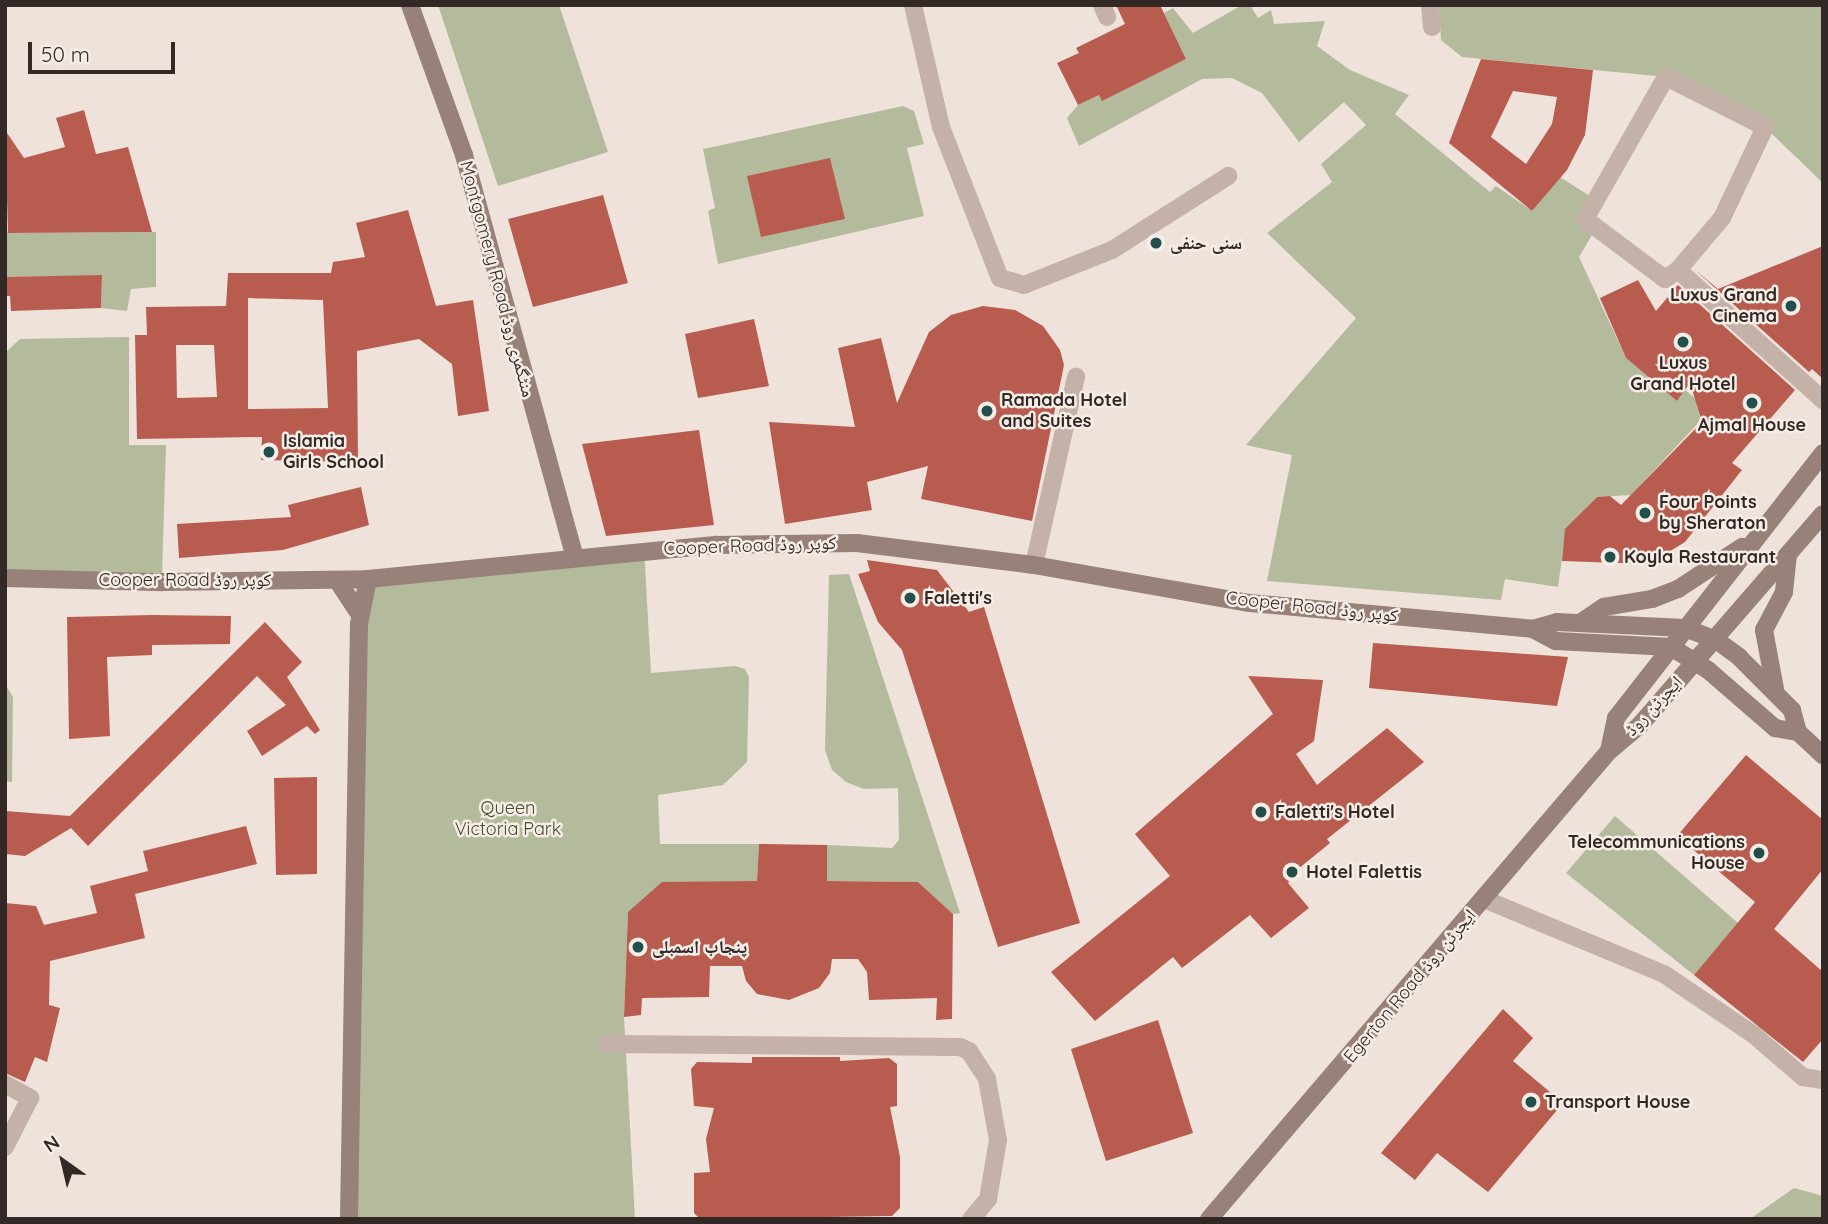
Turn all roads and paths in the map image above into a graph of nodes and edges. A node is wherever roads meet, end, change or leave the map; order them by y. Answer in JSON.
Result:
{"nodes":[{"id":1,"x":410,"y":5,"type":"edge"},
{"id":2,"x":913,"y":5,"type":"edge"},
{"id":3,"x":1430,"y":5,"type":"edge"},
{"id":4,"x":1432,"y":27,"type":"dead end"},
{"id":5,"x":1228,"y":176,"type":"dead end"},
{"id":6,"x":1678,"y":270,"type":"junction"},
{"id":7,"x":1076,"y":377,"type":"dead end"},
{"id":8,"x":1823,"y":400,"type":"edge"},
{"id":9,"x":1823,"y":453,"type":"edge"},
{"id":10,"x":1823,"y":514,"type":"edge"},
{"id":11,"x":1755,"y":538,"type":"junction"},
{"id":12,"x":1788,"y":556,"type":"junction"},
{"id":13,"x":575,"y":557,"type":"junction"},
{"id":14,"x":1034,"y":565,"type":"junction"},
{"id":15,"x":5,"y":578,"type":"edge"},
{"id":16,"x":368,"y":579,"type":"junction"},
{"id":17,"x":337,"y":580,"type":"junction"},
{"id":18,"x":360,"y":615,"type":"junction"},
{"id":19,"x":1580,"y":623,"type":"junction"},
{"id":20,"x":1685,"y":628,"type":"junction"},
{"id":21,"x":1532,"y":629,"type":"junction"},
{"id":22,"x":1716,"y":640,"type":"junction"},
{"id":23,"x":1671,"y":647,"type":"junction"},
{"id":24,"x":1696,"y":661,"type":"junction"},
{"id":25,"x":1775,"y":692,"type":"junction"},
{"id":26,"x":1798,"y":732,"type":"junction"},
{"id":27,"x":1609,"y":751,"type":"junction"},
{"id":28,"x":1823,"y":755,"type":"edge"},
{"id":29,"x":1484,"y":899,"type":"junction"},
{"id":30,"x":607,"y":1044,"type":"dead end"},
{"id":31,"x":1823,"y":1080,"type":"edge"},
{"id":32,"x":5,"y":1084,"type":"edge"},
{"id":33,"x":5,"y":1147,"type":"edge"},
{"id":34,"x":349,"y":1219,"type":"edge"},
{"id":35,"x":971,"y":1219,"type":"edge"},
{"id":36,"x":1209,"y":1219,"type":"edge"}],
"edges":[{"from":1,"to":13,"type":"main road","name":"Montgomery Road منٹگمری روڈ"},
{"from":2,"to":5,"type":"street"},
{"from":3,"to":4,"type":"street"},
{"from":6,"to":6,"type":"street"},
{"from":6,"to":8,"type":"street"},
{"from":7,"to":14,"type":"street"},
{"from":9,"to":11,"type":"main road"},
{"from":10,"to":12,"type":"main road"},
{"from":11,"to":19,"type":"main road"},
{"from":11,"to":20,"type":"main road"},
{"from":12,"to":22,"type":"main road"},
{"from":12,"to":25,"type":"main road"},
{"from":13,"to":14,"type":"main road","name":"Cooper Road کوپر روڈ"},
{"from":13,"to":16,"type":"main road","name":"Cooper Road کوپر روڈ"},
{"from":14,"to":21,"type":"main road","name":"Cooper Road کوپر روڈ"},
{"from":15,"to":17,"type":"main road","name":"Cooper Road کوپر روڈ"},
{"from":16,"to":17,"type":"main road","name":"Cooper Road کوپر روڈ"},
{"from":16,"to":18,"type":"main road"},
{"from":17,"to":18,"type":"main road"},
{"from":18,"to":34,"type":"main road"},
{"from":19,"to":20,"type":"main road","name":"Cooper Road کوپر روڈ"},
{"from":19,"to":21,"type":"main road","name":"Cooper Road کوپر روڈ"},
{"from":20,"to":22,"type":"main road","name":"Cooper Road کوپر روڈ"},
{"from":20,"to":23,"type":"main road"},
{"from":21,"to":23,"type":"main road","name":"Cooper Road کوپر روڈ"},
{"from":22,"to":24,"type":"main road"},
{"from":22,"to":25,"type":"main road"},
{"from":23,"to":24,"type":"main road"},
{"from":23,"to":27,"type":"main road","name":"ایجرٹن روڈ"},
{"from":24,"to":26,"type":"main road"},
{"from":24,"to":27,"type":"main road","name":"ایجرٹن روڈ"},
{"from":25,"to":26,"type":"main road"},
{"from":26,"to":28,"type":"main road"},
{"from":27,"to":29,"type":"main road","name":"Egerton Road ایجرٹن روڈ"},
{"from":29,"to":31,"type":"street"},
{"from":29,"to":36,"type":"main road","name":"Egerton Road ایجرٹن روڈ"},
{"from":30,"to":35,"type":"street"},
{"from":32,"to":33,"type":"street"}]}
